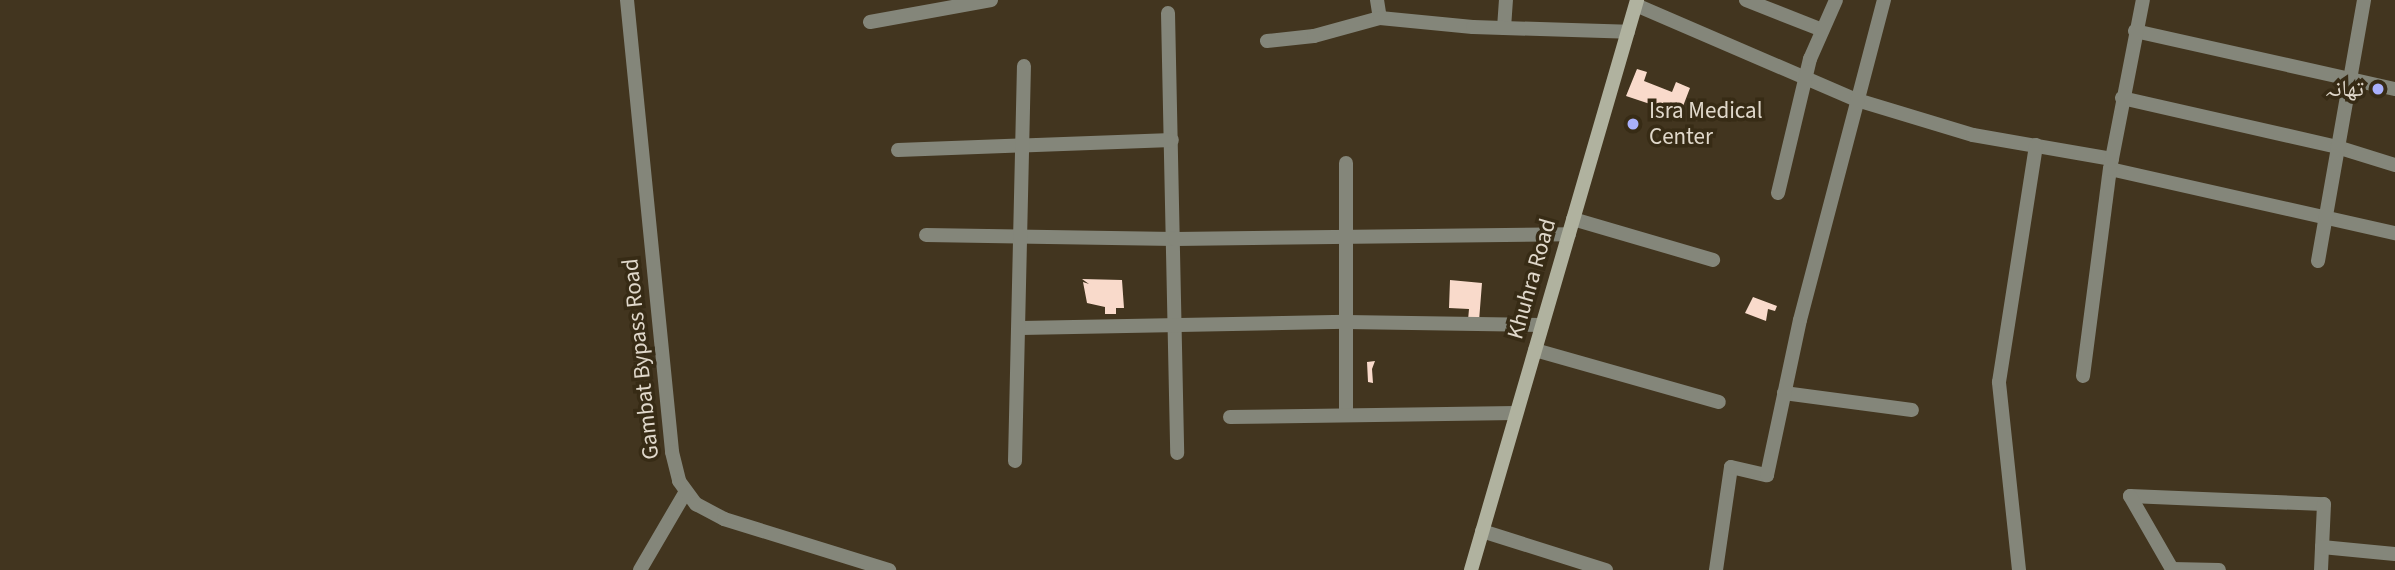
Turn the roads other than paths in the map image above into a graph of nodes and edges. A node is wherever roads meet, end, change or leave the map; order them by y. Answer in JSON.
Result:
{"nodes":[{"id":1,"x":628,"y":0,"type":"edge"},
{"id":2,"x":991,"y":0,"type":"edge"},
{"id":3,"x":1377,"y":0,"type":"edge"},
{"id":4,"x":1506,"y":0,"type":"edge"},
{"id":5,"x":1746,"y":0,"type":"edge"},
{"id":6,"x":1836,"y":0,"type":"edge"},
{"id":7,"x":1884,"y":0,"type":"edge"},
{"id":8,"x":2143,"y":0,"type":"edge"},
{"id":9,"x":2364,"y":0,"type":"edge"},
{"id":10,"x":1636,"y":2,"type":"edge"},
{"id":11,"x":1168,"y":13,"type":"dead end"},
{"id":12,"x":1380,"y":18,"type":"junction"},
{"id":13,"x":870,"y":22,"type":"dead end"},
{"id":14,"x":1504,"y":28,"type":"junction"},
{"id":15,"x":1822,"y":30,"type":"junction"},
{"id":16,"x":2135,"y":30,"type":"junction"},
{"id":17,"x":1628,"y":32,"type":"junction"},
{"id":18,"x":1267,"y":41,"type":"dead end"},
{"id":19,"x":1024,"y":66,"type":"dead end"},
{"id":20,"x":2349,"y":78,"type":"junction"},
{"id":21,"x":1805,"y":79,"type":"junction"},
{"id":22,"x":2395,"y":89,"type":"edge"},
{"id":23,"x":2122,"y":98,"type":"junction"},
{"id":24,"x":1857,"y":100,"type":"junction"},
{"id":25,"x":1172,"y":140,"type":"junction"},
{"id":26,"x":2036,"y":145,"type":"junction"},
{"id":27,"x":1023,"y":146,"type":"junction"},
{"id":28,"x":2337,"y":147,"type":"junction"},
{"id":29,"x":898,"y":150,"type":"dead end"},
{"id":30,"x":1346,"y":163,"type":"dead end"},
{"id":31,"x":2111,"y":164,"type":"junction"},
{"id":32,"x":2395,"y":165,"type":"edge"},
{"id":33,"x":1778,"y":193,"type":"dead end"},
{"id":34,"x":2325,"y":218,"type":"junction"},
{"id":35,"x":1571,"y":226,"type":"junction"},
{"id":36,"x":2395,"y":233,"type":"edge"},
{"id":37,"x":926,"y":235,"type":"dead end"},
{"id":38,"x":1022,"y":235,"type":"junction"},
{"id":39,"x":1347,"y":235,"type":"junction"},
{"id":40,"x":1175,"y":239,"type":"junction"},
{"id":41,"x":1713,"y":260,"type":"dead end"},
{"id":42,"x":2318,"y":261,"type":"dead end"},
{"id":43,"x":1346,"y":322,"type":"junction"},
{"id":44,"x":1177,"y":325,"type":"junction"},
{"id":45,"x":1542,"y":325,"type":"junction"},
{"id":46,"x":1021,"y":328,"type":"junction"},
{"id":47,"x":1535,"y":350,"type":"junction"},
{"id":48,"x":2082,"y":376,"type":"dead end"},
{"id":49,"x":1784,"y":393,"type":"junction"},
{"id":50,"x":1719,"y":402,"type":"dead end"},
{"id":51,"x":1912,"y":411,"type":"dead end"},
{"id":52,"x":1517,"y":413,"type":"junction"},
{"id":53,"x":1346,"y":414,"type":"junction"},
{"id":54,"x":1230,"y":417,"type":"dead end"},
{"id":55,"x":1177,"y":453,"type":"dead end"},
{"id":56,"x":1015,"y":461,"type":"dead end"},
{"id":57,"x":685,"y":493,"type":"junction"},
{"id":58,"x":1482,"y":531,"type":"junction"},
{"id":59,"x":2322,"y":547,"type":"junction"},
{"id":60,"x":2395,"y":554,"type":"edge"},
{"id":61,"x":640,"y":570,"type":"edge"},
{"id":62,"x":889,"y":570,"type":"edge"},
{"id":63,"x":1471,"y":570,"type":"edge"},
{"id":64,"x":1606,"y":570,"type":"edge"},
{"id":65,"x":1716,"y":570,"type":"edge"},
{"id":66,"x":2019,"y":570,"type":"edge"},
{"id":67,"x":2219,"y":570,"type":"edge"},
{"id":68,"x":2321,"y":570,"type":"edge"}],
"edges":[{"from":1,"to":57,"type":"street","name":"Gambat Bypass Road"},
{"from":2,"to":13,"type":"street"},
{"from":3,"to":12,"type":"street"},
{"from":4,"to":14,"type":"street"},
{"from":5,"to":15,"type":"street"},
{"from":6,"to":15,"type":"street"},
{"from":7,"to":24,"type":"street"},
{"from":8,"to":16,"type":"street"},
{"from":9,"to":20,"type":"street"},
{"from":10,"to":17,"type":"main road","name":"Khuhra Road"},
{"from":10,"to":21,"type":"street"},
{"from":11,"to":25,"type":"street"},
{"from":12,"to":14,"type":"street"},
{"from":12,"to":18,"type":"street"},
{"from":14,"to":17,"type":"street"},
{"from":15,"to":21,"type":"street"},
{"from":16,"to":20,"type":"street"},
{"from":16,"to":23,"type":"street"},
{"from":17,"to":35,"type":"main road","name":"Khuhra Road"},
{"from":19,"to":27,"type":"street"},
{"from":20,"to":22,"type":"street"},
{"from":20,"to":28,"type":"street"},
{"from":21,"to":24,"type":"street"},
{"from":21,"to":33,"type":"street"},
{"from":23,"to":28,"type":"street"},
{"from":23,"to":31,"type":"street"},
{"from":24,"to":26,"type":"street"},
{"from":24,"to":49,"type":"street"},
{"from":25,"to":27,"type":"street"},
{"from":25,"to":40,"type":"street"},
{"from":26,"to":31,"type":"street"},
{"from":26,"to":66,"type":"street"},
{"from":27,"to":29,"type":"street"},
{"from":27,"to":38,"type":"street"},
{"from":28,"to":32,"type":"street"},
{"from":28,"to":34,"type":"street"},
{"from":30,"to":39,"type":"street"},
{"from":31,"to":34,"type":"street"},
{"from":31,"to":48,"type":"street"},
{"from":34,"to":36,"type":"street"},
{"from":34,"to":42,"type":"street"},
{"from":35,"to":39,"type":"street"},
{"from":35,"to":41,"type":"street"},
{"from":35,"to":45,"type":"main road","name":"Khuhra Road"},
{"from":37,"to":38,"type":"street"},
{"from":38,"to":40,"type":"street"},
{"from":38,"to":46,"type":"street"},
{"from":39,"to":40,"type":"street"},
{"from":39,"to":43,"type":"street"},
{"from":40,"to":44,"type":"street"},
{"from":43,"to":44,"type":"street"},
{"from":43,"to":45,"type":"street"},
{"from":43,"to":53,"type":"street"},
{"from":44,"to":46,"type":"street"},
{"from":44,"to":55,"type":"street"},
{"from":45,"to":47,"type":"main road","name":"Khuhra Road"},
{"from":46,"to":56,"type":"street"},
{"from":47,"to":50,"type":"street"},
{"from":47,"to":52,"type":"main road","name":"Khuhra Road"},
{"from":49,"to":51,"type":"street"},
{"from":49,"to":65,"type":"street"},
{"from":52,"to":53,"type":"street"},
{"from":52,"to":58,"type":"main road","name":"Khuhra Road"},
{"from":53,"to":54,"type":"street"},
{"from":57,"to":61,"type":"street"},
{"from":57,"to":62,"type":"street"},
{"from":58,"to":63,"type":"main road","name":"Khuhra Road"},
{"from":58,"to":64,"type":"street"},
{"from":59,"to":60,"type":"street"},
{"from":59,"to":67,"type":"street"},
{"from":59,"to":68,"type":"street"}]}
